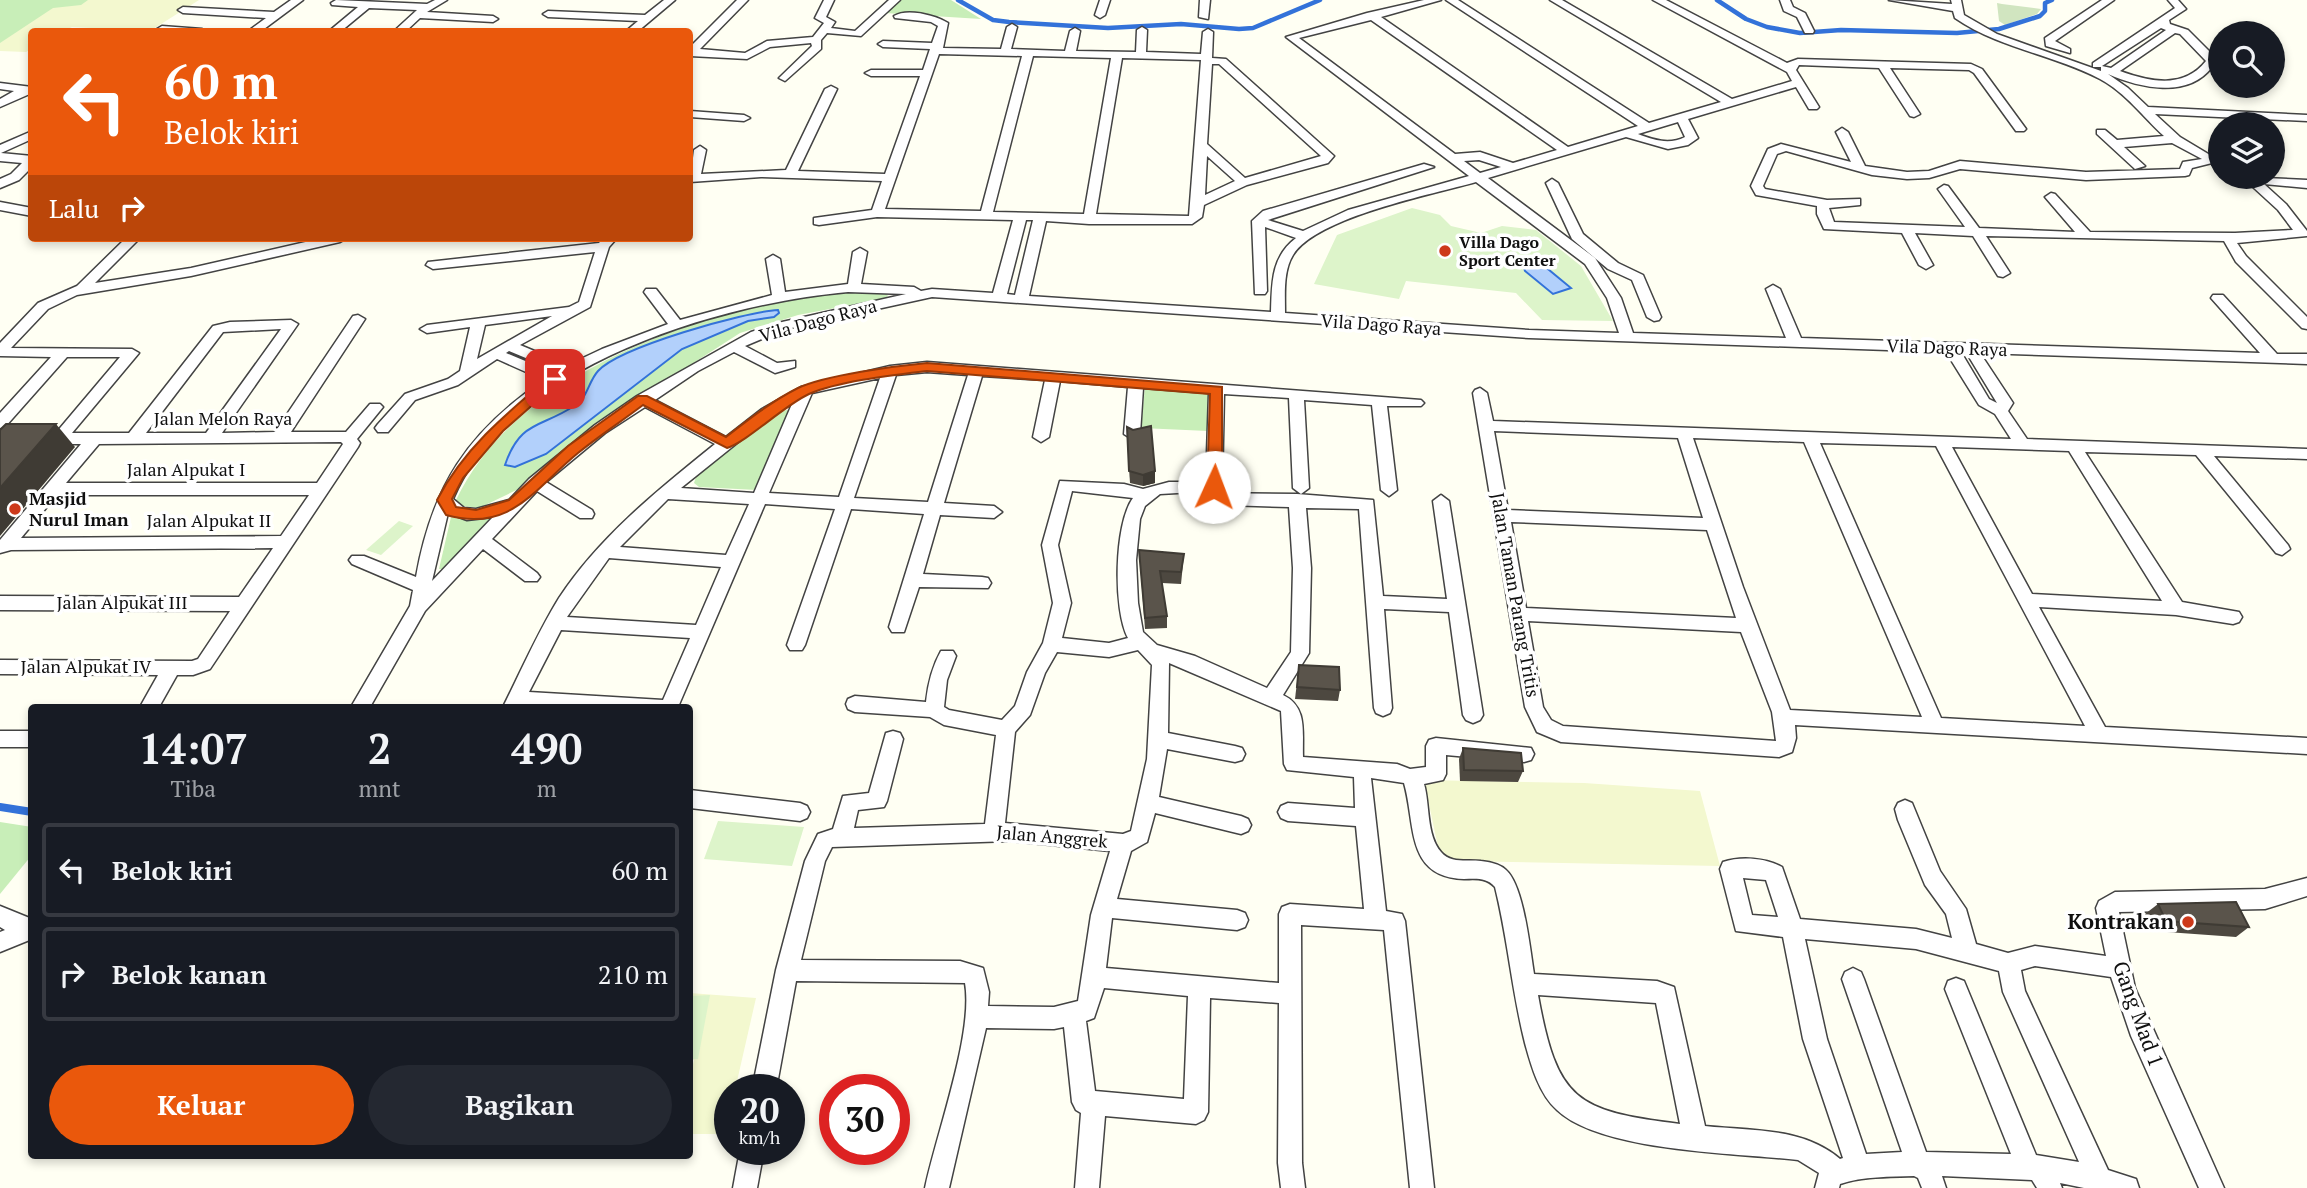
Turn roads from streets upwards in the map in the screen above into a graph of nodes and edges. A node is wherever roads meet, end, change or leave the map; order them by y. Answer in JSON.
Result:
{"nodes":[{"id":1,"x":298,"y":0,"type":"edge"},
{"id":2,"x":442,"y":0,"type":"edge"},
{"id":3,"x":670,"y":0,"type":"edge"},
{"id":4,"x":743,"y":0,"type":"edge"},
{"id":5,"x":829,"y":0,"type":"edge"},
{"id":6,"x":895,"y":0,"type":"edge"},
{"id":7,"x":1105,"y":0,"type":"edge"},
{"id":8,"x":1205,"y":0,"type":"edge"},
{"id":9,"x":1436,"y":0,"type":"edge"},
{"id":10,"x":1451,"y":0,"type":"edge"},
{"id":11,"x":1555,"y":0,"type":"edge"},
{"id":12,"x":1658,"y":0,"type":"edge"},
{"id":13,"x":1785,"y":0,"type":"edge"},
{"id":14,"x":1894,"y":0,"type":"edge"},
{"id":15,"x":2109,"y":0,"type":"edge"},
{"id":16,"x":2173,"y":0,"type":"edge"},
{"id":17,"x":336,"y":3,"type":"dead end"},
{"id":18,"x":1956,"y":4,"type":"edge"},
{"id":19,"x":367,"y":5,"type":"junction"},
{"id":20,"x":427,"y":7,"type":"junction"},
{"id":21,"x":183,"y":10,"type":"dead end"},
{"id":22,"x":548,"y":14,"type":"dead end"},
{"id":23,"x":275,"y":15,"type":"junction"},
{"id":24,"x":417,"y":15,"type":"junction"},
{"id":25,"x":1100,"y":15,"type":"dead end"},
{"id":26,"x":1371,"y":15,"type":"junction"},
{"id":27,"x":899,"y":16,"type":"dead end"},
{"id":28,"x":1204,"y":17,"type":"dead end"},
{"id":29,"x":647,"y":18,"type":"junction"},
{"id":30,"x":493,"y":19,"type":"dead end"},
{"id":31,"x":2169,"y":26,"type":"junction"},
{"id":32,"x":1012,"y":27,"type":"dead end"},
{"id":33,"x":257,"y":28,"type":"edge"},
{"id":34,"x":337,"y":28,"type":"edge"},
{"id":35,"x":402,"y":28,"type":"edge"},
{"id":36,"x":635,"y":28,"type":"edge"},
{"id":37,"x":825,"y":30,"type":"junction"},
{"id":38,"x":1142,"y":30,"type":"dead end"},
{"id":39,"x":1075,"y":31,"type":"dead end"},
{"id":40,"x":1810,"y":31,"type":"dead end"},
{"id":41,"x":1208,"y":32,"type":"dead end"},
{"id":42,"x":816,"y":40,"type":"junction"},
{"id":43,"x":883,"y":44,"type":"dead end"},
{"id":44,"x":938,"y":49,"type":"junction"},
{"id":45,"x":693,"y":50,"type":"edge"},
{"id":46,"x":693,"y":53,"type":"edge"},
{"id":47,"x":1004,"y":53,"type":"junction"},
{"id":48,"x":1070,"y":53,"type":"junction"},
{"id":49,"x":1028,"y":54,"type":"junction"},
{"id":50,"x":1117,"y":55,"type":"junction"},
{"id":51,"x":1141,"y":55,"type":"junction"},
{"id":52,"x":2208,"y":56,"type":"edge"},
{"id":53,"x":1206,"y":59,"type":"junction"},
{"id":54,"x":1882,"y":64,"type":"junction"},
{"id":55,"x":2208,"y":64,"type":"edge"},
{"id":56,"x":2095,"y":66,"type":"junction"},
{"id":57,"x":1791,"y":70,"type":"junction"},
{"id":58,"x":2112,"y":72,"type":"junction"},
{"id":59,"x":871,"y":73,"type":"dead end"},
{"id":60,"x":928,"y":73,"type":"junction"},
{"id":61,"x":785,"y":78,"type":"dead end"},
{"id":62,"x":2194,"y":80,"type":"junction"},
{"id":63,"x":2208,"y":80,"type":"edge"},
{"id":64,"x":1799,"y":83,"type":"junction"},
{"id":65,"x":0,"y":86,"type":"edge"},
{"id":66,"x":28,"y":89,"type":"edge"},
{"id":67,"x":831,"y":89,"type":"dead end"},
{"id":68,"x":28,"y":90,"type":"edge"},
{"id":69,"x":1729,"y":102,"type":"junction"},
{"id":70,"x":0,"y":104,"type":"edge"},
{"id":71,"x":1813,"y":107,"type":"dead end"},
{"id":72,"x":2147,"y":110,"type":"junction"},
{"id":73,"x":693,"y":114,"type":"edge"},
{"id":74,"x":1914,"y":114,"type":"dead end"},
{"id":75,"x":744,"y":118,"type":"dead end"},
{"id":76,"x":1682,"y":118,"type":"junction"},
{"id":77,"x":2307,"y":118,"type":"edge"},
{"id":78,"x":1649,"y":128,"type":"junction"},
{"id":79,"x":2020,"y":129,"type":"dead end"},
{"id":80,"x":1842,"y":132,"type":"dead end"},
{"id":81,"x":2101,"y":132,"type":"dead end"},
{"id":82,"x":1628,"y":134,"type":"junction"},
{"id":83,"x":28,"y":136,"type":"edge"},
{"id":84,"x":2175,"y":139,"type":"junction"},
{"id":85,"x":1200,"y":144,"type":"junction"},
{"id":86,"x":2114,"y":144,"type":"junction"},
{"id":87,"x":0,"y":150,"type":"edge"},
{"id":88,"x":700,"y":150,"type":"dead end"},
{"id":89,"x":1566,"y":151,"type":"junction"},
{"id":90,"x":0,"y":157,"type":"edge"},
{"id":91,"x":2208,"y":157,"type":"edge"},
{"id":92,"x":1450,"y":158,"type":"junction"},
{"id":93,"x":28,"y":160,"type":"edge"},
{"id":94,"x":28,"y":163,"type":"edge"},
{"id":95,"x":2208,"y":163,"type":"edge"},
{"id":96,"x":1859,"y":166,"type":"junction"},
{"id":97,"x":2139,"y":166,"type":"dead end"},
{"id":98,"x":1428,"y":167,"type":"dead end"},
{"id":99,"x":1513,"y":167,"type":"junction"},
{"id":100,"x":693,"y":174,"type":"edge"},
{"id":101,"x":790,"y":174,"type":"junction"},
{"id":102,"x":28,"y":176,"type":"edge"},
{"id":103,"x":15,"y":177,"type":"junction"},
{"id":104,"x":693,"y":177,"type":"edge"},
{"id":105,"x":1480,"y":177,"type":"junction"},
{"id":106,"x":890,"y":178,"type":"junction"},
{"id":107,"x":1242,"y":182,"type":"junction"},
{"id":108,"x":2285,"y":182,"type":"edge"},
{"id":109,"x":0,"y":184,"type":"edge"},
{"id":110,"x":1552,"y":184,"type":"dead end"},
{"id":111,"x":2307,"y":184,"type":"edge"},
{"id":112,"x":1944,"y":189,"type":"dead end"},
{"id":113,"x":2262,"y":189,"type":"edge"},
{"id":114,"x":2051,"y":197,"type":"dead end"},
{"id":115,"x":1856,"y":202,"type":"dead end"},
{"id":116,"x":1198,"y":203,"type":"junction"},
{"id":117,"x":1827,"y":204,"type":"junction"},
{"id":118,"x":0,"y":206,"type":"edge"},
{"id":119,"x":28,"y":211,"type":"edge"},
{"id":120,"x":877,"y":213,"type":"junction"},
{"id":121,"x":986,"y":216,"type":"junction"},
{"id":122,"x":1020,"y":217,"type":"junction"},
{"id":123,"x":1040,"y":218,"type":"junction"},
{"id":124,"x":1089,"y":220,"type":"junction"},
{"id":125,"x":819,"y":221,"type":"dead end"},
{"id":126,"x":1258,"y":221,"type":"junction"},
{"id":127,"x":1906,"y":229,"type":"junction"},
{"id":128,"x":1977,"y":232,"type":"junction"},
{"id":129,"x":2303,"y":235,"type":"edge"},
{"id":130,"x":1304,"y":236,"type":"junction"},
{"id":131,"x":2086,"y":236,"type":"junction"},
{"id":132,"x":1570,"y":237,"type":"junction"},
{"id":133,"x":2235,"y":237,"type":"junction"},
{"id":134,"x":129,"y":242,"type":"edge"},
{"id":135,"x":269,"y":242,"type":"edge"},
{"id":136,"x":323,"y":242,"type":"edge"},
{"id":137,"x":536,"y":242,"type":"edge"},
{"id":138,"x":607,"y":243,"type":"edge"},
{"id":139,"x":860,"y":252,"type":"dead end"},
{"id":140,"x":532,"y":254,"type":"junction"},
{"id":141,"x":262,"y":256,"type":"junction"},
{"id":142,"x":773,"y":259,"type":"dead end"},
{"id":143,"x":433,"y":265,"type":"dead end"},
{"id":144,"x":1926,"y":265,"type":"dead end"},
{"id":145,"x":2003,"y":273,"type":"dead end"},
{"id":146,"x":83,"y":288,"type":"junction"},
{"id":147,"x":854,"y":288,"type":"junction"},
{"id":148,"x":1773,"y":289,"type":"dead end"},
{"id":149,"x":1260,"y":291,"type":"dead end"},
{"id":150,"x":651,"y":292,"type":"dead end"},
{"id":151,"x":932,"y":293,"type":"junction"},
{"id":152,"x":779,"y":297,"type":"junction"},
{"id":153,"x":999,"y":298,"type":"junction"},
{"id":154,"x":2218,"y":298,"type":"dead end"},
{"id":155,"x":1021,"y":300,"type":"junction"},
{"id":156,"x":581,"y":308,"type":"junction"},
{"id":157,"x":1654,"y":317,"type":"dead end"},
{"id":158,"x":1278,"y":318,"type":"junction"},
{"id":159,"x":358,"y":319,"type":"dead end"},
{"id":160,"x":478,"y":323,"type":"junction"},
{"id":161,"x":2307,"y":325,"type":"edge"},
{"id":162,"x":677,"y":326,"type":"junction"},
{"id":163,"x":427,"y":329,"type":"dead end"},
{"id":164,"x":1628,"y":338,"type":"junction"},
{"id":165,"x":1796,"y":344,"type":"junction"},
{"id":166,"x":733,"y":346,"type":"junction"},
{"id":167,"x":1950,"y":347,"type":"junction"},
{"id":168,"x":1970,"y":348,"type":"junction"},
{"id":169,"x":502,"y":349,"type":"junction"},
{"id":170,"x":0,"y":351,"type":"edge"},
{"id":171,"x":64,"y":351,"type":"junction"},
{"id":172,"x":2273,"y":358,"type":"junction"},
{"id":173,"x":2307,"y":359,"type":"edge"},
{"id":174,"x":790,"y":365,"type":"dead end"},
{"id":175,"x":569,"y":371,"type":"junction"},
{"id":176,"x":890,"y":371,"type":"junction"},
{"id":177,"x":976,"y":371,"type":"junction"},
{"id":178,"x":466,"y":375,"type":"junction"},
{"id":179,"x":1053,"y":377,"type":"junction"},
{"id":180,"x":555,"y":379,"type":"junction"},
{"id":181,"x":1136,"y":384,"type":"junction"},
{"id":182,"x":806,"y":390,"type":"junction"},
{"id":183,"x":1217,"y":390,"type":"junction"},
{"id":184,"x":1480,"y":393,"type":"dead end"},
{"id":185,"x":648,"y":396,"type":"junction"},
{"id":186,"x":1296,"y":396,"type":"junction"},
{"id":187,"x":1379,"y":402,"type":"junction"},
{"id":188,"x":1416,"y":403,"type":"dead end"},
{"id":189,"x":375,"y":407,"type":"dead end"},
{"id":190,"x":2000,"y":411,"type":"junction"},
{"id":191,"x":0,"y":423,"type":"edge"},
{"id":192,"x":1486,"y":426,"type":"junction"},
{"id":193,"x":383,"y":428,"type":"dead end"},
{"id":194,"x":1684,"y":433,"type":"junction"},
{"id":195,"x":1132,"y":434,"type":"edge"},
{"id":196,"x":280,"y":437,"type":"junction"},
{"id":197,"x":1041,"y":437,"type":"dead end"},
{"id":198,"x":210,"y":438,"type":"junction"},
{"id":199,"x":1810,"y":438,"type":"junction"},
{"id":200,"x":133,"y":439,"type":"junction"},
{"id":201,"x":58,"y":440,"type":"junction"},
{"id":202,"x":93,"y":440,"type":"junction"},
{"id":203,"x":732,"y":440,"type":"junction"},
{"id":204,"x":350,"y":441,"type":"junction"},
{"id":205,"x":1941,"y":442,"type":"junction"},
{"id":206,"x":2023,"y":445,"type":"junction"},
{"id":207,"x":3,"y":447,"type":"edge"},
{"id":208,"x":2074,"y":447,"type":"junction"},
{"id":209,"x":2200,"y":450,"type":"junction"},
{"id":210,"x":2307,"y":454,"type":"edge"},
{"id":211,"x":535,"y":483,"type":"junction"},
{"id":212,"x":52,"y":489,"type":"junction"},
{"id":213,"x":321,"y":489,"type":"junction"},
{"id":214,"x":1389,"y":490,"type":"dead end"},
{"id":215,"x":664,"y":493,"type":"junction"},
{"id":216,"x":1299,"y":494,"type":"junction"},
{"id":217,"x":1143,"y":495,"type":"junction"},
{"id":218,"x":757,"y":498,"type":"junction"},
{"id":219,"x":444,"y":500,"type":"junction"},
{"id":220,"x":1441,"y":501,"type":"dead end"},
{"id":221,"x":844,"y":503,"type":"junction"},
{"id":222,"x":514,"y":504,"type":"junction"},
{"id":223,"x":934,"y":508,"type":"junction"},
{"id":224,"x":994,"y":512,"type":"dead end"},
{"id":225,"x":586,"y":514,"type":"dead end"},
{"id":226,"x":1502,"y":516,"type":"junction"},
{"id":227,"x":1713,"y":524,"type":"junction"},
{"id":228,"x":481,"y":539,"type":"junction"},
{"id":229,"x":285,"y":542,"type":"junction"},
{"id":230,"x":3,"y":548,"type":"edge"},
{"id":231,"x":2282,"y":549,"type":"dead end"},
{"id":232,"x":605,"y":552,"type":"junction"},
{"id":233,"x":358,"y":560,"type":"dead end"},
{"id":234,"x":730,"y":561,"type":"junction"},
{"id":235,"x":531,"y":577,"type":"dead end"},
{"id":236,"x":913,"y":580,"type":"junction"},
{"id":237,"x":982,"y":583,"type":"dead end"},
{"id":238,"x":422,"y":587,"type":"junction"},
{"id":239,"x":2028,"y":600,"type":"junction"},
{"id":240,"x":1374,"y":602,"type":"junction"},
{"id":241,"x":0,"y":603,"type":"edge"},
{"id":242,"x":243,"y":604,"type":"junction"},
{"id":243,"x":1457,"y":606,"type":"junction"},
{"id":244,"x":419,"y":607,"type":"junction"},
{"id":245,"x":2176,"y":608,"type":"junction"},
{"id":246,"x":1518,"y":614,"type":"junction"},
{"id":247,"x":2233,"y":617,"type":"dead end"},
{"id":248,"x":555,"y":623,"type":"junction"},
{"id":249,"x":1746,"y":625,"type":"junction"},
{"id":250,"x":898,"y":627,"type":"dead end"},
{"id":251,"x":700,"y":632,"type":"junction"},
{"id":252,"x":1052,"y":644,"type":"junction"},
{"id":253,"x":796,"y":645,"type":"dead end"},
{"id":254,"x":1147,"y":647,"type":"junction"},
{"id":255,"x":947,"y":656,"type":"dead end"},
{"id":256,"x":0,"y":667,"type":"edge"},
{"id":257,"x":172,"y":668,"type":"junction"},
{"id":258,"x":1271,"y":698,"type":"junction"},
{"id":259,"x":514,"y":703,"type":"edge"},
{"id":260,"x":151,"y":704,"type":"edge"},
{"id":261,"x":362,"y":704,"type":"edge"},
{"id":262,"x":551,"y":704,"type":"edge"},
{"id":263,"x":669,"y":704,"type":"edge"},
{"id":264,"x":855,"y":704,"type":"dead end"},
{"id":265,"x":1382,"y":708,"type":"dead end"},
{"id":266,"x":934,"y":710,"type":"junction"},
{"id":267,"x":1473,"y":715,"type":"dead end"},
{"id":268,"x":1783,"y":717,"type":"junction"},
{"id":269,"x":1935,"y":725,"type":"junction"},
{"id":270,"x":1006,"y":729,"type":"junction"},
{"id":271,"x":2098,"y":732,"type":"junction"},
{"id":272,"x":0,"y":738,"type":"edge"},
{"id":273,"x":28,"y":739,"type":"edge"},
{"id":274,"x":893,"y":739,"type":"dead end"},
{"id":275,"x":1158,"y":739,"type":"junction"},
{"id":276,"x":2307,"y":746,"type":"edge"},
{"id":277,"x":1235,"y":754,"type":"dead end"},
{"id":278,"x":1524,"y":754,"type":"edge"},
{"id":279,"x":1410,"y":776,"type":"junction"},
{"id":280,"x":1362,"y":781,"type":"dead end"},
{"id":281,"x":693,"y":799,"type":"edge"},
{"id":282,"x":1149,"y":803,"type":"junction"},
{"id":283,"x":1905,"y":809,"type":"dead end"},
{"id":284,"x":800,"y":812,"type":"dead end"},
{"id":285,"x":1288,"y":812,"type":"dead end"},
{"id":286,"x":1366,"y":818,"type":"junction"},
{"id":287,"x":1241,"y":825,"type":"dead end"},
{"id":288,"x":994,"y":832,"type":"junction"},
{"id":289,"x":842,"y":836,"type":"junction"},
{"id":290,"x":1123,"y":843,"type":"junction"},
{"id":291,"x":2307,"y":887,"type":"edge"},
{"id":292,"x":1104,"y":907,"type":"junction"},
{"id":293,"x":0,"y":916,"type":"edge"},
{"id":294,"x":1237,"y":920,"type":"dead end"},
{"id":295,"x":1376,"y":920,"type":"junction"},
{"id":296,"x":28,"y":928,"type":"edge"},
{"id":297,"x":28,"y":930,"type":"edge"},
{"id":298,"x":0,"y":942,"type":"edge"},
{"id":299,"x":1967,"y":952,"type":"junction"},
{"id":300,"x":2008,"y":963,"type":"junction"},
{"id":301,"x":2119,"y":968,"type":"junction"},
{"id":302,"x":787,"y":970,"type":"junction"},
{"id":303,"x":1094,"y":977,"type":"junction"},
{"id":304,"x":1853,"y":979,"type":"dead end"},
{"id":305,"x":1524,"y":984,"type":"junction"},
{"id":306,"x":1199,"y":986,"type":"junction"},
{"id":307,"x":1956,"y":989,"type":"dead end"},
{"id":308,"x":1276,"y":993,"type":"dead end"},
{"id":309,"x":1074,"y":1015,"type":"junction"},
{"id":310,"x":976,"y":1017,"type":"junction"},
{"id":311,"x":767,"y":1074,"type":"edge"},
{"id":312,"x":1094,"y":1104,"type":"junction"},
{"id":313,"x":1695,"y":1137,"type":"junction"},
{"id":314,"x":749,"y":1165,"type":"edge"},
{"id":315,"x":1926,"y":1173,"type":"edge"},
{"id":316,"x":1840,"y":1175,"type":"edge"},
{"id":317,"x":2040,"y":1175,"type":"edge"},
{"id":318,"x":2100,"y":1181,"type":"junction"},
{"id":319,"x":745,"y":1188,"type":"edge"},
{"id":320,"x":937,"y":1188,"type":"edge"},
{"id":321,"x":1087,"y":1188,"type":"edge"},
{"id":322,"x":1293,"y":1188,"type":"edge"},
{"id":323,"x":1422,"y":1188,"type":"edge"},
{"id":324,"x":2127,"y":1188,"type":"edge"},
{"id":325,"x":2212,"y":1188,"type":"edge"}],
"edges":[{"from":1,"to":23,"type":"street"},
{"from":2,"to":20,"type":"street"},
{"from":3,"to":29,"type":"street"},
{"from":4,"to":45,"type":"street"},
{"from":5,"to":37,"type":"street"},
{"from":6,"to":37,"type":"street"},
{"from":7,"to":25,"type":"street"},
{"from":8,"to":28,"type":"street"},
{"from":9,"to":26,"type":"street"},
{"from":10,"to":78,"type":"street"},
{"from":11,"to":69,"type":"street"},
{"from":12,"to":57,"type":"street"},
{"from":13,"to":40,"type":"street"},
{"from":14,"to":18,"type":"street"},
{"from":15,"to":56,"type":"street"},
{"from":16,"to":31,"type":"street"},
{"from":17,"to":19,"type":"street"},
{"from":18,"to":56,"type":"street"},
{"from":19,"to":20,"type":"street"},
{"from":19,"to":34,"type":"street"},
{"from":20,"to":24,"type":"street"},
{"from":21,"to":23,"type":"street"},
{"from":22,"to":29,"type":"street"},
{"from":23,"to":33,"type":"street"},
{"from":24,"to":30,"type":"street"},
{"from":24,"to":35,"type":"street"},
{"from":26,"to":89,"type":"street"},
{"from":26,"to":92,"type":"street"},
{"from":27,"to":44,"type":"street"},
{"from":29,"to":36,"type":"street"},
{"from":31,"to":52,"type":"street"},
{"from":31,"to":56,"type":"street"},
{"from":31,"to":58,"type":"street"},
{"from":32,"to":47,"type":"street"},
{"from":37,"to":42,"type":"street"},
{"from":38,"to":51,"type":"street"},
{"from":39,"to":48,"type":"street"},
{"from":41,"to":53,"type":"street"},
{"from":42,"to":46,"type":"street"},
{"from":42,"to":61,"type":"street"},
{"from":43,"to":44,"type":"street"},
{"from":44,"to":47,"type":"street"},
{"from":44,"to":60,"type":"street"},
{"from":47,"to":49,"type":"street"},
{"from":48,"to":49,"type":"street"},
{"from":48,"to":50,"type":"street"},
{"from":49,"to":121,"type":"street"},
{"from":50,"to":51,"type":"street"},
{"from":50,"to":124,"type":"street"},
{"from":51,"to":53,"type":"street"},
{"from":53,"to":85,"type":"street"},
{"from":53,"to":107,"type":"street"},
{"from":54,"to":57,"type":"street"},
{"from":54,"to":74,"type":"street"},
{"from":54,"to":79,"type":"street"},
{"from":55,"to":62,"type":"street"},
{"from":56,"to":58,"type":"street"},
{"from":56,"to":72,"type":"street"},
{"from":57,"to":64,"type":"street"},
{"from":58,"to":62,"type":"street"},
{"from":59,"to":60,"type":"street"},
{"from":60,"to":106,"type":"street"},
{"from":62,"to":63,"type":"street"},
{"from":64,"to":69,"type":"street"},
{"from":64,"to":71,"type":"street"},
{"from":65,"to":66,"type":"street"},
{"from":67,"to":101,"type":"street"},
{"from":68,"to":70,"type":"street"},
{"from":69,"to":76,"type":"street"},
{"from":72,"to":77,"type":"street"},
{"from":72,"to":84,"type":"street"},
{"from":73,"to":75,"type":"street"},
{"from":76,"to":78,"type":"street"},
{"from":76,"to":82,"type":"street"},
{"from":78,"to":82,"type":"street"},
{"from":80,"to":96,"type":"street"},
{"from":81,"to":86,"type":"street"},
{"from":82,"to":89,"type":"street"},
{"from":83,"to":87,"type":"street"},
{"from":84,"to":86,"type":"street"},
{"from":84,"to":91,"type":"street"},
{"from":85,"to":107,"type":"street"},
{"from":85,"to":116,"type":"street"},
{"from":86,"to":97,"type":"street"},
{"from":88,"to":100,"type":"street"},
{"from":89,"to":99,"type":"street"},
{"from":90,"to":93,"type":"street"},
{"from":92,"to":99,"type":"street"},
{"from":92,"to":105,"type":"street"},
{"from":94,"to":103,"type":"street"},
{"from":95,"to":96,"type":"street"},
{"from":96,"to":117,"type":"street"},
{"from":98,"to":126,"type":"street"},
{"from":99,"to":105,"type":"street"},
{"from":101,"to":104,"type":"street"},
{"from":101,"to":106,"type":"street"},
{"from":102,"to":103,"type":"street"},
{"from":103,"to":109,"type":"street"},
{"from":105,"to":130,"type":"street"},
{"from":105,"to":132,"type":"street"},
{"from":106,"to":120,"type":"street"},
{"from":107,"to":116,"type":"street"},
{"from":108,"to":111,"type":"street"},
{"from":110,"to":132,"type":"street"},
{"from":112,"to":128,"type":"street"},
{"from":113,"to":129,"type":"street"},
{"from":114,"to":131,"type":"street"},
{"from":115,"to":117,"type":"street"},
{"from":116,"to":124,"type":"street"},
{"from":117,"to":127,"type":"street"},
{"from":118,"to":119,"type":"street"},
{"from":120,"to":121,"type":"street"},
{"from":120,"to":125,"type":"street"},
{"from":121,"to":122,"type":"street"},
{"from":122,"to":123,"type":"street"},
{"from":122,"to":153,"type":"street"},
{"from":123,"to":124,"type":"street"},
{"from":123,"to":155,"type":"street"},
{"from":126,"to":130,"type":"street"},
{"from":126,"to":149,"type":"street"},
{"from":127,"to":128,"type":"street"},
{"from":127,"to":144,"type":"street"},
{"from":128,"to":131,"type":"street"},
{"from":128,"to":145,"type":"street"},
{"from":129,"to":133,"type":"street"},
{"from":130,"to":158,"type":"street"},
{"from":131,"to":133,"type":"street"},
{"from":132,"to":157,"type":"street"},
{"from":132,"to":164,"type":"street"},
{"from":133,"to":161,"type":"street"},
{"from":134,"to":146,"type":"street"},
{"from":135,"to":141,"type":"street"},
{"from":136,"to":141,"type":"street"},
{"from":137,"to":140,"type":"street"},
{"from":138,"to":140,"type":"street"},
{"from":138,"to":156,"type":"street"},
{"from":139,"to":147,"type":"street"},
{"from":140,"to":143,"type":"street"},
{"from":141,"to":146,"type":"street"},
{"from":142,"to":152,"type":"street"},
{"from":146,"to":170,"type":"street"},
{"from":147,"to":151,"type":"street"},
{"from":147,"to":152,"type":"street"},
{"from":148,"to":165,"type":"street"},
{"from":150,"to":162,"type":"street"},
{"from":151,"to":153,"type":"street","name":"Vila Dago Raya"},
{"from":151,"to":166,"type":"street","name":"Vila Dago Raya"},
{"from":152,"to":162,"type":"street"},
{"from":153,"to":155,"type":"street","name":"Vila Dago Raya"},
{"from":154,"to":172,"type":"street"},
{"from":155,"to":158,"type":"street","name":"Vila Dago Raya"},
{"from":156,"to":160,"type":"street"},
{"from":156,"to":169,"type":"street"},
{"from":158,"to":164,"type":"street","name":"Vila Dago Raya"},
{"from":159,"to":196,"type":"street"},
{"from":160,"to":163,"type":"street"},
{"from":160,"to":178,"type":"street"},
{"from":162,"to":175,"type":"street"},
{"from":164,"to":165,"type":"street","name":"Vila Dago Raya"},
{"from":165,"to":167,"type":"street","name":"Vila Dago Raya"},
{"from":166,"to":174,"type":"street"},
{"from":166,"to":185,"type":"street","name":"Vila Dago Raya"},
{"from":167,"to":168,"type":"street","name":"Vila Dago Raya"},
{"from":167,"to":190,"type":"street"},
{"from":168,"to":172,"type":"street","name":"Vila Dago Raya"},
{"from":168,"to":190,"type":"street"},
{"from":169,"to":175,"type":"street"},
{"from":169,"to":178,"type":"street"},
{"from":169,"to":180,"type":"street"},
{"from":170,"to":171,"type":"street"},
{"from":171,"to":191,"type":"street"},
{"from":171,"to":201,"type":"street"},
{"from":172,"to":173,"type":"street","name":"Vila Dago Raya"},
{"from":175,"to":180,"type":"street"},
{"from":176,"to":177,"type":"street"},
{"from":176,"to":182,"type":"street"},
{"from":176,"to":221,"type":"street"},
{"from":177,"to":179,"type":"street"},
{"from":177,"to":223,"type":"street"},
{"from":178,"to":193,"type":"street"},
{"from":179,"to":181,"type":"street"},
{"from":179,"to":197,"type":"street"},
{"from":180,"to":219,"type":"street"},
{"from":181,"to":183,"type":"street"},
{"from":181,"to":195,"type":"street"},
{"from":182,"to":203,"type":"street"},
{"from":182,"to":218,"type":"street"},
{"from":183,"to":186,"type":"street"},
{"from":183,"to":217,"type":"street"},
{"from":184,"to":192,"type":"street","name":"Jalan Taman Parang Tritis"},
{"from":185,"to":203,"type":"street"},
{"from":185,"to":211,"type":"street","name":"Vila Dago Raya"},
{"from":186,"to":187,"type":"street"},
{"from":186,"to":216,"type":"street"},
{"from":187,"to":188,"type":"street"},
{"from":187,"to":214,"type":"street"},
{"from":189,"to":204,"type":"street","name":"Jalan Alpukat IV"},
{"from":190,"to":206,"type":"street"},
{"from":192,"to":194,"type":"street"},
{"from":192,"to":226,"type":"street","name":"Jalan Taman Parang Tritis"},
{"from":194,"to":199,"type":"street"},
{"from":194,"to":227,"type":"street","name":"Jalan Taman Parang Tritis"},
{"from":196,"to":198,"type":"street","name":"Jalan Melon Raya"},
{"from":196,"to":204,"type":"street","name":"Jalan Melon Raya"},
{"from":198,"to":200,"type":"street","name":"Jalan Melon Raya"},
{"from":198,"to":200,"type":"street"},
{"from":199,"to":205,"type":"street"},
{"from":199,"to":269,"type":"street"},
{"from":200,"to":202,"type":"street","name":"Jalan Melon Raya"},
{"from":201,"to":202,"type":"street","name":"Jalan Melon Raya"},
{"from":201,"to":207,"type":"street","name":"Jalan Melon Raya"},
{"from":202,"to":212,"type":"street"},
{"from":203,"to":215,"type":"street"},
{"from":204,"to":213,"type":"street","name":"Jalan Alpukat IV"},
{"from":205,"to":206,"type":"street"},
{"from":205,"to":239,"type":"street"},
{"from":206,"to":208,"type":"street"},
{"from":208,"to":209,"type":"street"},
{"from":208,"to":245,"type":"street"},
{"from":209,"to":210,"type":"street"},
{"from":209,"to":231,"type":"street"},
{"from":211,"to":222,"type":"street","name":"Vila Dago Raya"},
{"from":211,"to":225,"type":"street"},
{"from":212,"to":213,"type":"street","name":"Jalan Alpukat I"},
{"from":212,"to":230,"type":"street"},
{"from":213,"to":229,"type":"street","name":"Jalan Alpukat IV"},
{"from":215,"to":218,"type":"street"},
{"from":215,"to":232,"type":"street"},
{"from":216,"to":217,"type":"street"},
{"from":216,"to":240,"type":"street"},
{"from":216,"to":258,"type":"street"},
{"from":217,"to":252,"type":"street"},
{"from":217,"to":254,"type":"street","name":"Jalan Anggrek"},
{"from":218,"to":221,"type":"street"},
{"from":218,"to":234,"type":"street"},
{"from":219,"to":222,"type":"street","name":"Vila Dago Raya"},
{"from":219,"to":238,"type":"street","name":"Vila Dago Raya"},
{"from":220,"to":243,"type":"street"},
{"from":221,"to":223,"type":"street"},
{"from":221,"to":253,"type":"street"},
{"from":222,"to":228,"type":"street","name":"Vila Dago Raya"},
{"from":223,"to":224,"type":"street"},
{"from":223,"to":236,"type":"street"},
{"from":226,"to":227,"type":"street"},
{"from":226,"to":246,"type":"street","name":"Jalan Taman Parang Tritis"},
{"from":227,"to":249,"type":"street","name":"Jalan Taman Parang Tritis"},
{"from":228,"to":235,"type":"street"},
{"from":228,"to":244,"type":"street","name":"Vila Dago Raya"},
{"from":229,"to":230,"type":"street","name":"Jalan Alpukat II"},
{"from":229,"to":242,"type":"street","name":"Jalan Alpukat IV"},
{"from":232,"to":234,"type":"street"},
{"from":232,"to":248,"type":"street"},
{"from":233,"to":238,"type":"street"},
{"from":234,"to":251,"type":"street"},
{"from":236,"to":237,"type":"street"},
{"from":236,"to":250,"type":"street"},
{"from":238,"to":244,"type":"street","name":"Vila Dago Raya"},
{"from":239,"to":245,"type":"street"},
{"from":239,"to":271,"type":"street"},
{"from":240,"to":243,"type":"street"},
{"from":240,"to":265,"type":"street"},
{"from":241,"to":242,"type":"street","name":"Jalan Alpukat III"},
{"from":242,"to":257,"type":"street","name":"Jalan Alpukat IV"},
{"from":243,"to":267,"type":"street"},
{"from":244,"to":261,"type":"street","name":"Vila Dago Raya"},
{"from":245,"to":247,"type":"street"},
{"from":246,"to":249,"type":"street"},
{"from":246,"to":268,"type":"street","name":"Jalan Taman Parang Tritis"},
{"from":248,"to":251,"type":"street"},
{"from":248,"to":259,"type":"street"},
{"from":249,"to":268,"type":"street","name":"Jalan Taman Parang Tritis"},
{"from":251,"to":263,"type":"street"},
{"from":252,"to":254,"type":"street"},
{"from":252,"to":270,"type":"street"},
{"from":254,"to":258,"type":"street"},
{"from":254,"to":275,"type":"street","name":"Jalan Anggrek"},
{"from":255,"to":266,"type":"street"},
{"from":256,"to":257,"type":"street","name":"Jalan Alpukat IV"},
{"from":257,"to":260,"type":"street"},
{"from":258,"to":279,"type":"street"},
{"from":259,"to":262,"type":"street"},
{"from":264,"to":266,"type":"street"},
{"from":266,"to":270,"type":"street"},
{"from":268,"to":269,"type":"street"},
{"from":269,"to":271,"type":"street"},
{"from":270,"to":288,"type":"street"},
{"from":271,"to":276,"type":"street"},
{"from":272,"to":273,"type":"street"},
{"from":274,"to":289,"type":"street"},
{"from":275,"to":277,"type":"street"},
{"from":275,"to":282,"type":"street","name":"Jalan Anggrek"},
{"from":278,"to":279,"type":"street"},
{"from":279,"to":305,"type":"street"},
{"from":280,"to":286,"type":"street"},
{"from":281,"to":284,"type":"street"},
{"from":282,"to":287,"type":"street"},
{"from":282,"to":290,"type":"street","name":"Jalan Anggrek"},
{"from":283,"to":299,"type":"street"},
{"from":285,"to":286,"type":"street"},
{"from":286,"to":295,"type":"street"},
{"from":288,"to":289,"type":"street","name":"Jalan Anggrek"},
{"from":288,"to":290,"type":"street","name":"Jalan Anggrek"},
{"from":289,"to":302,"type":"street"},
{"from":290,"to":292,"type":"street"},
{"from":291,"to":301,"type":"street","name":"Gang Mad 1"},
{"from":292,"to":294,"type":"street"},
{"from":292,"to":303,"type":"street"},
{"from":293,"to":296,"type":"street"},
{"from":295,"to":322,"type":"street"},
{"from":295,"to":323,"type":"street"},
{"from":297,"to":298,"type":"street"},
{"from":299,"to":300,"type":"street"},
{"from":299,"to":316,"type":"street"},
{"from":300,"to":301,"type":"street"},
{"from":300,"to":318,"type":"street"},
{"from":301,"to":325,"type":"street","name":"Gang Mad 1"},
{"from":302,"to":310,"type":"street"},
{"from":302,"to":311,"type":"street"},
{"from":303,"to":306,"type":"street"},
{"from":303,"to":309,"type":"street"},
{"from":304,"to":315,"type":"street"},
{"from":305,"to":313,"type":"street"},
{"from":305,"to":313,"type":"street"},
{"from":306,"to":308,"type":"street"},
{"from":306,"to":312,"type":"street"},
{"from":307,"to":317,"type":"street"},
{"from":309,"to":310,"type":"street"},
{"from":309,"to":312,"type":"street"},
{"from":310,"to":320,"type":"street"},
{"from":312,"to":321,"type":"street"},
{"from":313,"to":316,"type":"street"},
{"from":314,"to":319,"type":"street"},
{"from":315,"to":316,"type":"street"},
{"from":315,"to":317,"type":"street"},
{"from":317,"to":318,"type":"street"},
{"from":318,"to":324,"type":"street"}]}
